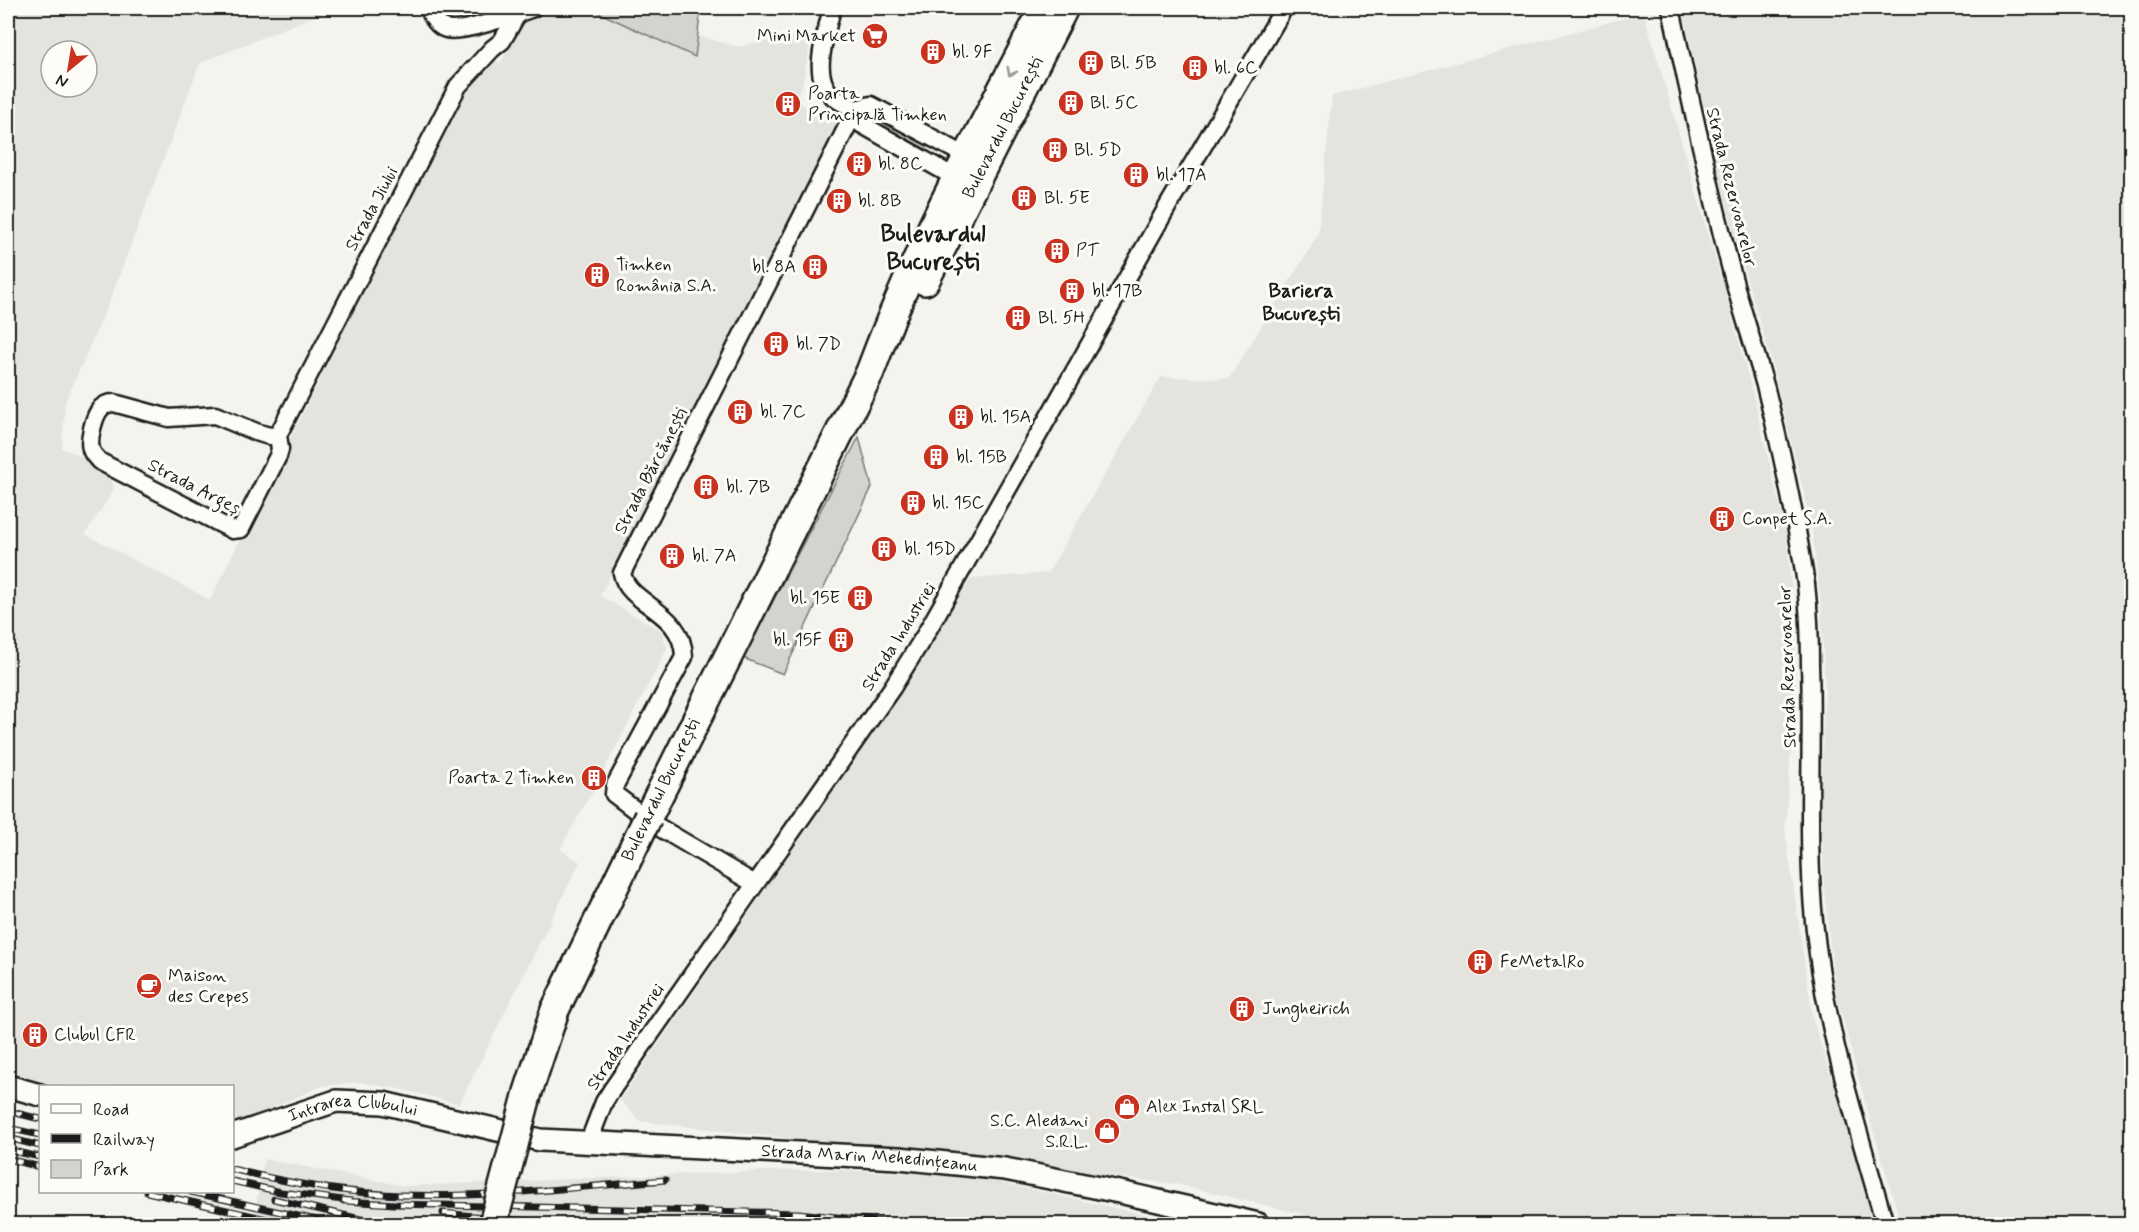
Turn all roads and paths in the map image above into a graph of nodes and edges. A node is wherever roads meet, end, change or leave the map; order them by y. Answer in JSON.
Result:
{"nodes":[{"id":1,"x":429,"y":8,"type":"edge"},
{"id":2,"x":832,"y":8,"type":"edge"},
{"id":3,"x":1044,"y":8,"type":"edge"},
{"id":4,"x":1064,"y":8,"type":"edge"},
{"id":5,"x":1284,"y":8,"type":"edge"},
{"id":6,"x":1671,"y":8,"type":"edge"},
{"id":7,"x":526,"y":10,"type":"edge"},
{"id":8,"x":856,"y":109,"type":"junction"},
{"id":9,"x":962,"y":167,"type":"junction"},
{"id":10,"x":870,"y":372,"type":"junction"},
{"id":11,"x":278,"y":435,"type":"junction"},
{"id":12,"x":755,"y":884,"type":"junction"},
{"id":13,"x":8,"y":1086,"type":"edge"},
{"id":14,"x":39,"y":1095,"type":"edge"},
{"id":15,"x":476,"y":1126,"type":"joint"},
{"id":16,"x":234,"y":1135,"type":"edge"},
{"id":17,"x":589,"y":1141,"type":"junction"},
{"id":18,"x":493,"y":1224,"type":"edge"},
{"id":19,"x":1258,"y":1224,"type":"edge"},
{"id":20,"x":1886,"y":1224,"type":"edge"}],
"edges":[{"from":1,"to":7,"type":"street"},
{"from":2,"to":8,"type":"street"},
{"from":3,"to":9,"type":"main road","name":"Bulevardul București","one_way":true},
{"from":4,"to":10,"type":"main road","name":"Bulevardul București"},
{"from":5,"to":12,"type":"street","name":"Strada Industriei"},
{"from":6,"to":20,"type":"street","name":"Strada Rezervoarelor"},
{"from":7,"to":11,"type":"street","name":"Strada Jiului"},
{"from":8,"to":9,"type":"street"},
{"from":8,"to":9,"type":"street"},
{"from":8,"to":12,"type":"street","name":"Strada Bărcănești"},
{"from":9,"to":10,"type":"main road","name":"Bulevardul București"},
{"from":10,"to":18,"type":"main road","name":"Bulevardul București","bridge":true},
{"from":11,"to":11,"type":"street","name":"Strada Argeș"},
{"from":12,"to":17,"type":"street","name":"Strada Industriei"},
{"from":13,"to":14,"type":"street"},
{"from":15,"to":16,"type":"street","name":"Intrarea Clubului"},
{"from":15,"to":17,"type":"street","name":"Strada Marin Mehedințeanu"},
{"from":17,"to":19,"type":"street","name":"Strada Marin Mehedințeanu"}]}
